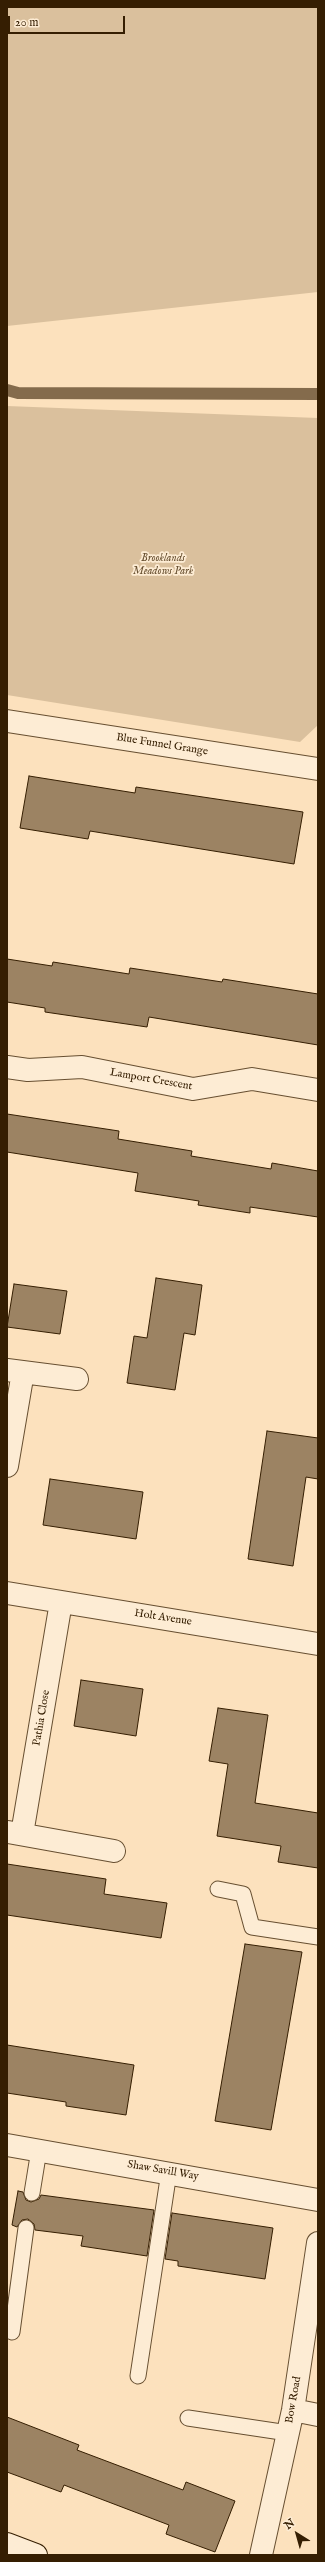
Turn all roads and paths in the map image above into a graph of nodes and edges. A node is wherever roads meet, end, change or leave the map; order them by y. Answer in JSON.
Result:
{"nodes":[{"id":1,"x":7,"y":721,"type":"edge"},
{"id":2,"x":318,"y":769,"type":"edge"},
{"id":3,"x":7,"y":1067,"type":"edge"},
{"id":4,"x":318,"y":1090,"type":"edge"},
{"id":5,"x":15,"y":1371,"type":"edge"},
{"id":6,"x":77,"y":1379,"type":"dead end"},
{"id":7,"x":7,"y":1466,"type":"edge"},
{"id":8,"x":7,"y":1593,"type":"edge"},
{"id":9,"x":61,"y":1602,"type":"junction"},
{"id":10,"x":318,"y":1644,"type":"edge"},
{"id":11,"x":14,"y":1833,"type":"edge"},
{"id":12,"x":114,"y":1851,"type":"dead end"},
{"id":13,"x":218,"y":1889,"type":"dead end"},
{"id":14,"x":318,"y":1937,"type":"edge"},
{"id":15,"x":7,"y":2144,"type":"edge"},
{"id":16,"x":39,"y":2150,"type":"junction"},
{"id":17,"x":169,"y":2172,"type":"junction"},
{"id":18,"x":32,"y":2193,"type":"dead end"},
{"id":19,"x":318,"y":2200,"type":"edge"},
{"id":20,"x":26,"y":2228,"type":"dead end"},
{"id":21,"x":318,"y":2243,"type":"edge"},
{"id":22,"x":12,"y":2332,"type":"dead end"},
{"id":23,"x":138,"y":2376,"type":"dead end"},
{"id":24,"x":293,"y":2410,"type":"junction"},
{"id":25,"x":318,"y":2415,"type":"edge"},
{"id":26,"x":188,"y":2418,"type":"dead end"},
{"id":27,"x":288,"y":2433,"type":"junction"},
{"id":28,"x":7,"y":2544,"type":"edge"},
{"id":29,"x":36,"y":2555,"type":"edge"},
{"id":30,"x":261,"y":2555,"type":"edge"}],
"edges":[{"from":1,"to":2,"type":"street","name":"Blue Funnel Grange"},
{"from":3,"to":4,"type":"street","name":"Lamport Crescent"},
{"from":5,"to":6,"type":"street"},
{"from":5,"to":7,"type":"street"},
{"from":8,"to":9,"type":"street","name":"Holt Avenue"},
{"from":9,"to":10,"type":"street","name":"Holt Avenue"},
{"from":9,"to":11,"type":"street","name":"Pathia Close"},
{"from":11,"to":12,"type":"street"},
{"from":13,"to":14,"type":"lane"},
{"from":15,"to":16,"type":"street","name":"Shaw Savill Way"},
{"from":16,"to":17,"type":"street","name":"Shaw Savill Way"},
{"from":16,"to":18,"type":"lane"},
{"from":17,"to":19,"type":"street","name":"Shaw Savill Way"},
{"from":17,"to":23,"type":"lane"},
{"from":20,"to":22,"type":"lane"},
{"from":21,"to":24,"type":"street","name":"Bow Road"},
{"from":24,"to":25,"type":"street"},
{"from":24,"to":27,"type":"street","name":"Bow Road"},
{"from":26,"to":27,"type":"lane"},
{"from":27,"to":30,"type":"street","name":"Bow Road"},
{"from":28,"to":29,"type":"street"}]}
